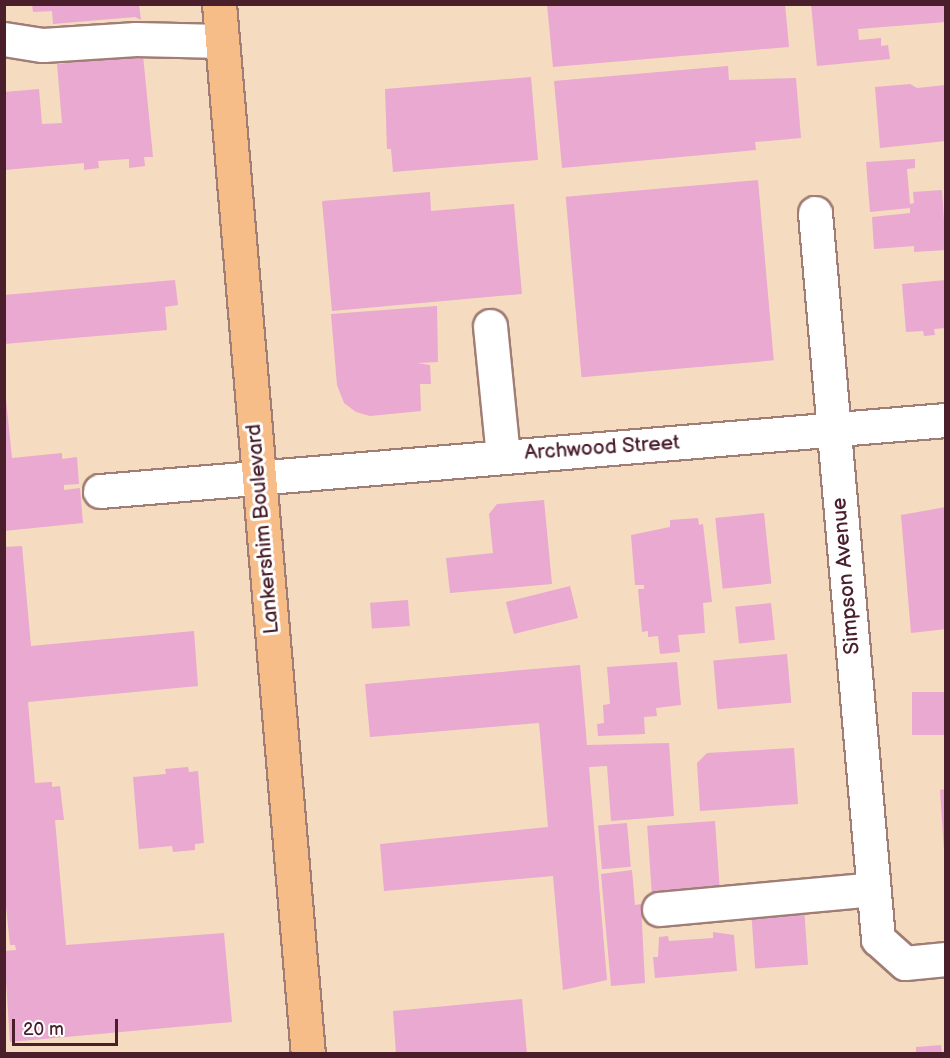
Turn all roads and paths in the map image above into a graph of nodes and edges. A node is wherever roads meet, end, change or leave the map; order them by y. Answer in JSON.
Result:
{"nodes":[{"id":1,"x":219,"y":4,"type":"edge"},
{"id":2,"x":4,"y":39,"type":"edge"},
{"id":3,"x":222,"y":41,"type":"junction"},
{"id":4,"x":815,"y":213,"type":"dead end"},
{"id":5,"x":490,"y":326,"type":"dead end"},
{"id":6,"x":945,"y":420,"type":"edge"},
{"id":7,"x":834,"y":430,"type":"junction"},
{"id":8,"x":503,"y":456,"type":"junction"},
{"id":9,"x":259,"y":477,"type":"junction"},
{"id":10,"x":100,"y":491,"type":"dead end"},
{"id":11,"x":873,"y":889,"type":"junction"},
{"id":12,"x":659,"y":909,"type":"dead end"},
{"id":13,"x":945,"y":959,"type":"edge"},
{"id":14,"x":309,"y":1053,"type":"edge"}],
"edges":[{"from":1,"to":3,"type":"main road","name":"Lankershim Boulevard"},
{"from":2,"to":3,"type":"street"},
{"from":3,"to":9,"type":"main road","name":"Lankershim Boulevard"},
{"from":4,"to":7,"type":"street","name":"Simpson Avenue"},
{"from":5,"to":8,"type":"street"},
{"from":6,"to":7,"type":"street","name":"Archwood Street"},
{"from":7,"to":8,"type":"street","name":"Archwood Street"},
{"from":7,"to":11,"type":"street","name":"Simpson Avenue"},
{"from":8,"to":9,"type":"street","name":"Archwood Street"},
{"from":9,"to":10,"type":"street","name":"Archwood Street"},
{"from":9,"to":14,"type":"main road","name":"Lankershim Boulevard"},
{"from":11,"to":12,"type":"street"},
{"from":11,"to":13,"type":"street","name":"Simpson Avenue"}]}
